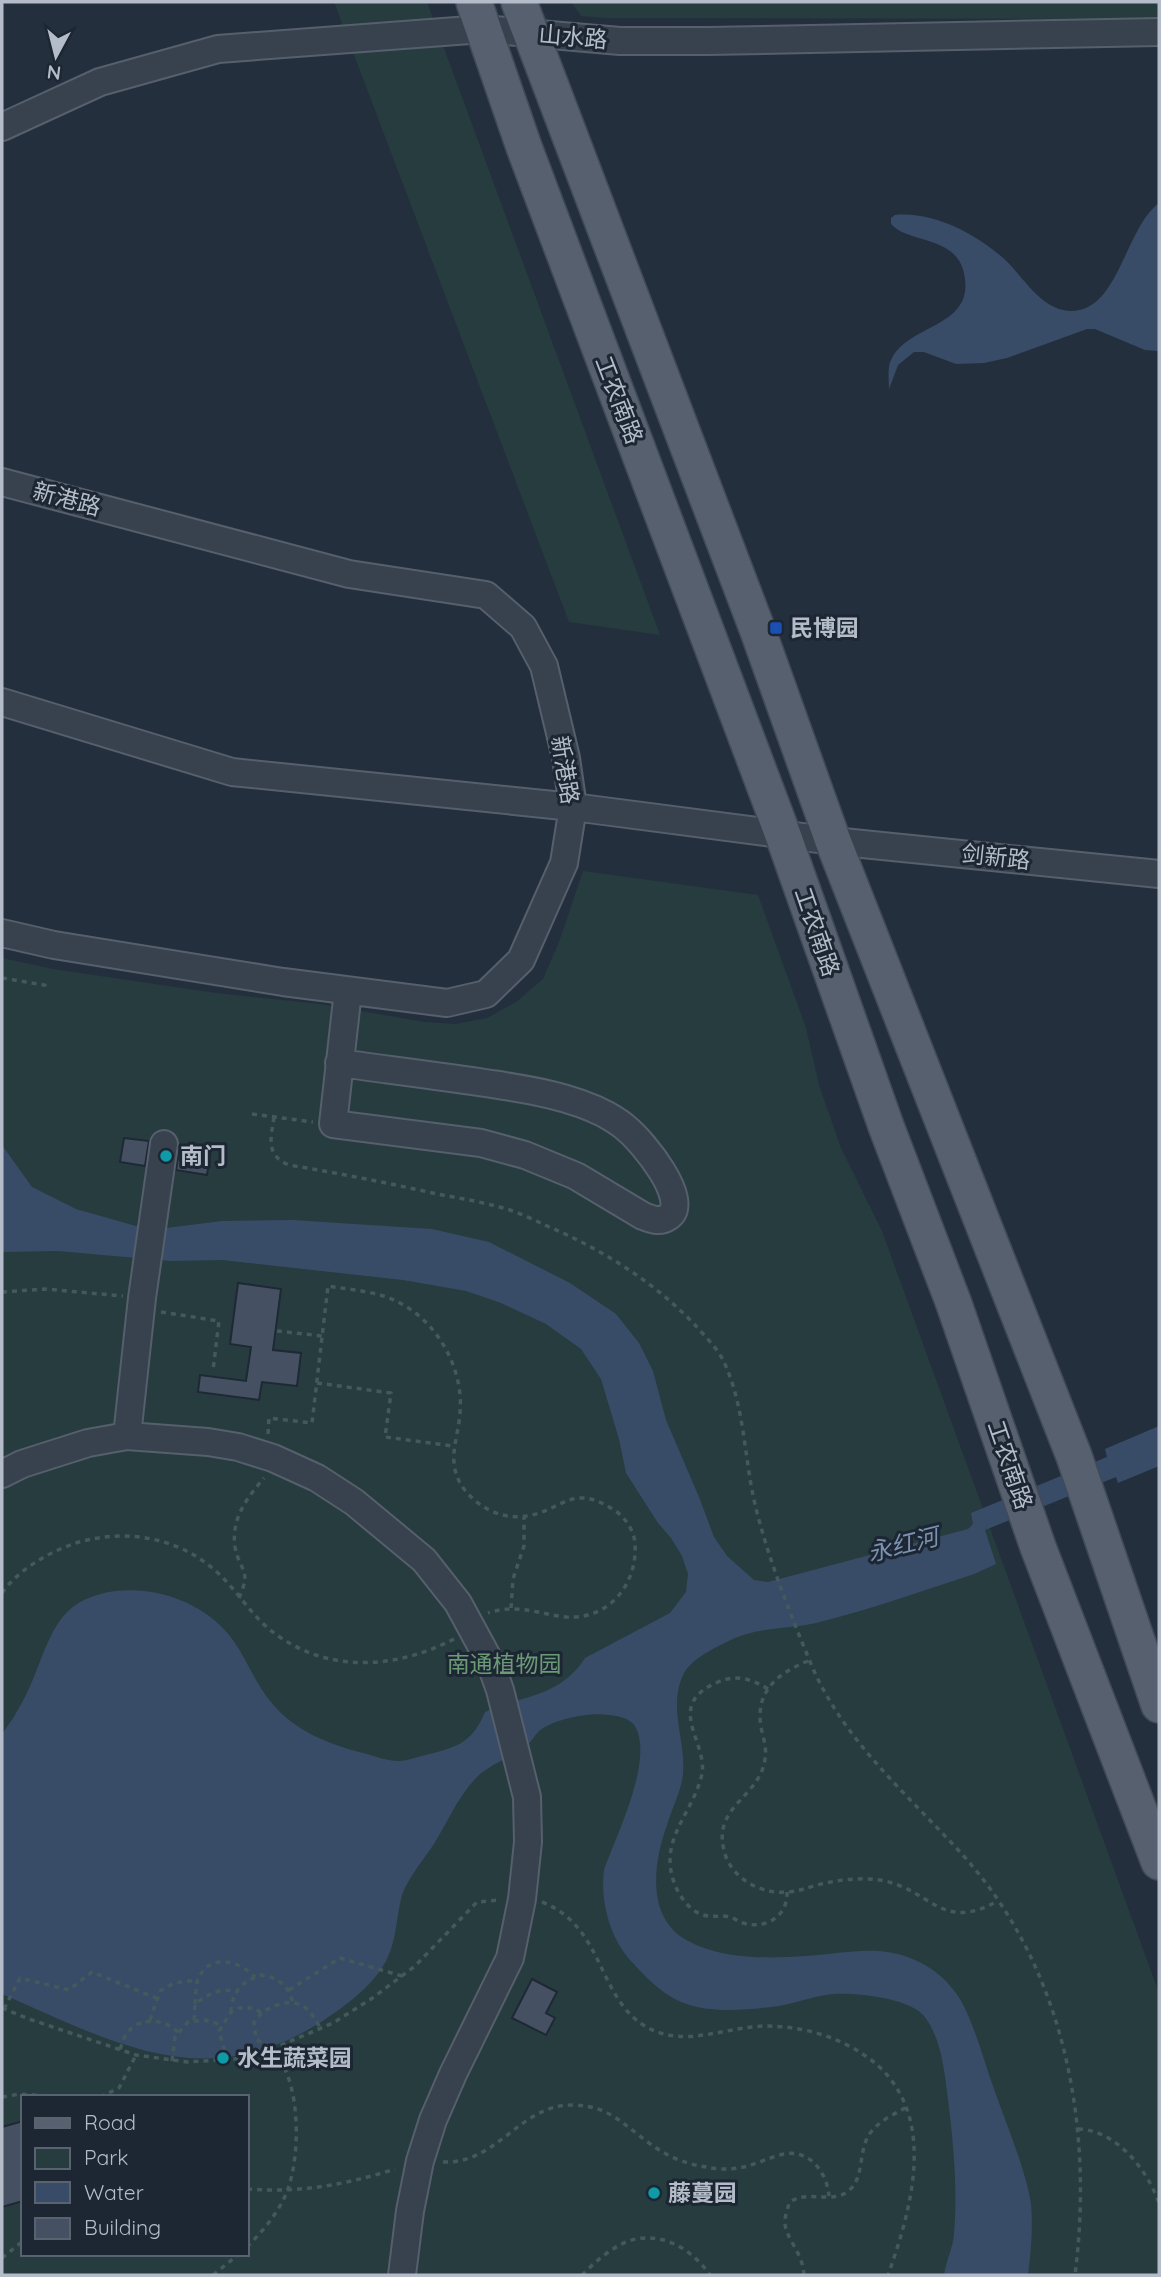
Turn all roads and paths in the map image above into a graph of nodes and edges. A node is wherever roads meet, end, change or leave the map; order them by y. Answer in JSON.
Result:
{"nodes":[{"id":1,"x":478,"y":15,"type":"edge"},
{"id":2,"x":525,"y":17,"type":"edge"},
{"id":3,"x":1159,"y":32,"type":"edge"},
{"id":4,"x":2,"y":128,"type":"edge"},
{"id":5,"x":2,"y":482,"type":"edge"},
{"id":6,"x":2,"y":702,"type":"edge"},
{"id":7,"x":573,"y":807,"type":"junction"},
{"id":8,"x":783,"y":835,"type":"junction"},
{"id":9,"x":833,"y":841,"type":"junction"},
{"id":10,"x":1159,"y":874,"type":"edge"},
{"id":11,"x":2,"y":933,"type":"edge"},
{"id":12,"x":2,"y":978,"type":"edge"},
{"id":13,"x":50,"y":986,"type":"dead end"},
{"id":14,"x":348,"y":991,"type":"junction"},
{"id":15,"x":340,"y":1062,"type":"dead end"},
{"id":16,"x":252,"y":1114,"type":"dead end"},
{"id":17,"x":274,"y":1117,"type":"junction"},
{"id":18,"x":333,"y":1124,"type":"junction"},
{"id":19,"x":164,"y":1144,"type":"dead end"},
{"id":20,"x":2,"y":1292,"type":"edge"},
{"id":21,"x":143,"y":1293,"type":"junction"},
{"id":22,"x":276,"y":1331,"type":"dead end"},
{"id":23,"x":322,"y":1336,"type":"dead end"},
{"id":24,"x":213,"y":1370,"type":"dead end"},
{"id":25,"x":317,"y":1383,"type":"dead end"},
{"id":26,"x":127,"y":1436,"type":"junction"},
{"id":27,"x":453,"y":1446,"type":"dead end"},
{"id":28,"x":274,"y":1458,"type":"junction"},
{"id":29,"x":2,"y":1474,"type":"edge"},
{"id":30,"x":524,"y":1517,"type":"dead end"},
{"id":31,"x":239,"y":1598,"type":"dead end"},
{"id":32,"x":511,"y":1608,"type":"dead end"},
{"id":33,"x":809,"y":1661,"type":"junction"},
{"id":34,"x":768,"y":1689,"type":"junction"},
{"id":35,"x":1159,"y":1705,"type":"edge"},
{"id":36,"x":1159,"y":1862,"type":"edge"},
{"id":37,"x":787,"y":1892,"type":"junction"},
{"id":38,"x":522,"y":1899,"type":"junction"},
{"id":39,"x":998,"y":1901,"type":"junction"},
{"id":40,"x":402,"y":1976,"type":"junction"},
{"id":41,"x":255,"y":1977,"type":"junction"},
{"id":42,"x":197,"y":1979,"type":"junction"},
{"id":43,"x":289,"y":1990,"type":"junction"},
{"id":44,"x":235,"y":1991,"type":"junction"},
{"id":45,"x":156,"y":1998,"type":"junction"},
{"id":46,"x":293,"y":2003,"type":"junction"},
{"id":47,"x":195,"y":2004,"type":"junction"},
{"id":48,"x":3,"y":2008,"type":"edge"},
{"id":49,"x":231,"y":2012,"type":"junction"},
{"id":50,"x":261,"y":2013,"type":"junction"},
{"id":51,"x":194,"y":2020,"type":"junction"},
{"id":52,"x":149,"y":2021,"type":"junction"},
{"id":53,"x":223,"y":2025,"type":"junction"},
{"id":54,"x":321,"y":2029,"type":"junction"},
{"id":55,"x":178,"y":2032,"type":"junction"},
{"id":56,"x":120,"y":2049,"type":"junction"},
{"id":57,"x":272,"y":2050,"type":"junction"},
{"id":58,"x":136,"y":2054,"type":"junction"},
{"id":59,"x":172,"y":2061,"type":"junction"},
{"id":60,"x":227,"y":2061,"type":"junction"},
{"id":61,"x":34,"y":2095,"type":"edge"},
{"id":62,"x":104,"y":2095,"type":"edge"},
{"id":63,"x":2,"y":2097,"type":"edge"},
{"id":64,"x":907,"y":2107,"type":"junction"},
{"id":65,"x":1078,"y":2129,"type":"junction"},
{"id":66,"x":420,"y":2161,"type":"junction"},
{"id":67,"x":248,"y":2189,"type":"edge"},
{"id":68,"x":288,"y":2190,"type":"junction"},
{"id":69,"x":830,"y":2196,"type":"junction"},
{"id":70,"x":1159,"y":2203,"type":"edge"},
{"id":71,"x":21,"y":2243,"type":"edge"},
{"id":72,"x":248,"y":2245,"type":"edge"},
{"id":73,"x":237,"y":2256,"type":"edge"},
{"id":74,"x":2,"y":2258,"type":"edge"},
{"id":75,"x":213,"y":2275,"type":"edge"},
{"id":76,"x":402,"y":2275,"type":"edge"},
{"id":77,"x":582,"y":2275,"type":"edge"},
{"id":78,"x":710,"y":2275,"type":"edge"},
{"id":79,"x":804,"y":2275,"type":"edge"},
{"id":80,"x":888,"y":2275,"type":"edge"},
{"id":81,"x":1075,"y":2275,"type":"edge"}],
"edges":[{"from":1,"to":2,"type":"street","name":"山水路"},
{"from":1,"to":4,"type":"street","name":"山水路"},
{"from":1,"to":8,"type":"main road","name":"工农南路"},
{"from":2,"to":3,"type":"street","name":"山水路"},
{"from":2,"to":9,"type":"main road","name":"工农南路"},
{"from":5,"to":7,"type":"street","name":"新港路"},
{"from":6,"to":7,"type":"street","name":"剑新路"},
{"from":7,"to":8,"type":"street","name":"剑新路"},
{"from":7,"to":14,"type":"street","name":"新港路"},
{"from":8,"to":9,"type":"street","name":"剑新路"},
{"from":8,"to":36,"type":"main road","name":"工农南路"},
{"from":9,"to":10,"type":"street","name":"剑新路"},
{"from":9,"to":35,"type":"main road","name":"工农南路"},
{"from":11,"to":14,"type":"street","name":"新港路"},
{"from":12,"to":13,"type":"path"},
{"from":14,"to":18,"type":"street"},
{"from":15,"to":18,"type":"street"},
{"from":16,"to":17,"type":"path"},
{"from":17,"to":18,"type":"path"},
{"from":17,"to":33,"type":"path"},
{"from":19,"to":21,"type":"street"},
{"from":20,"to":21,"type":"path"},
{"from":21,"to":24,"type":"path"},
{"from":21,"to":26,"type":"street"},
{"from":22,"to":23,"type":"path"},
{"from":25,"to":27,"type":"path"},
{"from":26,"to":28,"type":"street"},
{"from":26,"to":29,"type":"street"},
{"from":28,"to":31,"type":"path"},
{"from":28,"to":38,"type":"street"},
{"from":30,"to":32,"type":"path"},
{"from":33,"to":34,"type":"path"},
{"from":33,"to":39,"type":"path"},
{"from":34,"to":37,"type":"path"},
{"from":34,"to":37,"type":"path"},
{"from":37,"to":39,"type":"path"},
{"from":38,"to":40,"type":"path"},
{"from":38,"to":64,"type":"path"},
{"from":38,"to":66,"type":"street"},
{"from":39,"to":65,"type":"path"},
{"from":40,"to":43,"type":"path"},
{"from":40,"to":54,"type":"path"},
{"from":41,"to":42,"type":"path"},
{"from":41,"to":43,"type":"path"},
{"from":41,"to":44,"type":"path"},
{"from":42,"to":45,"type":"path"},
{"from":42,"to":47,"type":"path"},
{"from":43,"to":46,"type":"path"},
{"from":44,"to":47,"type":"path"},
{"from":44,"to":49,"type":"path"},
{"from":45,"to":48,"type":"path"},
{"from":45,"to":52,"type":"path"},
{"from":46,"to":50,"type":"path"},
{"from":46,"to":54,"type":"path"},
{"from":47,"to":51,"type":"path"},
{"from":48,"to":56,"type":"path"},
{"from":49,"to":50,"type":"path"},
{"from":49,"to":53,"type":"path"},
{"from":50,"to":57,"type":"path"},
{"from":51,"to":53,"type":"path"},
{"from":51,"to":55,"type":"path"},
{"from":52,"to":55,"type":"path"},
{"from":52,"to":56,"type":"path"},
{"from":53,"to":60,"type":"path"},
{"from":54,"to":57,"type":"path"},
{"from":55,"to":59,"type":"path"},
{"from":56,"to":58,"type":"path"},
{"from":57,"to":60,"type":"path"},
{"from":57,"to":68,"type":"path"},
{"from":58,"to":59,"type":"path"},
{"from":58,"to":62,"type":"path"},
{"from":59,"to":60,"type":"path"},
{"from":61,"to":63,"type":"path"},
{"from":64,"to":69,"type":"path"},
{"from":64,"to":80,"type":"path"},
{"from":65,"to":70,"type":"path"},
{"from":65,"to":81,"type":"path"},
{"from":66,"to":68,"type":"path"},
{"from":66,"to":69,"type":"path"},
{"from":66,"to":76,"type":"street"},
{"from":67,"to":68,"type":"path"},
{"from":68,"to":72,"type":"path"},
{"from":69,"to":79,"type":"path"},
{"from":71,"to":74,"type":"path"},
{"from":73,"to":75,"type":"path"},
{"from":77,"to":78,"type":"path"}]}
